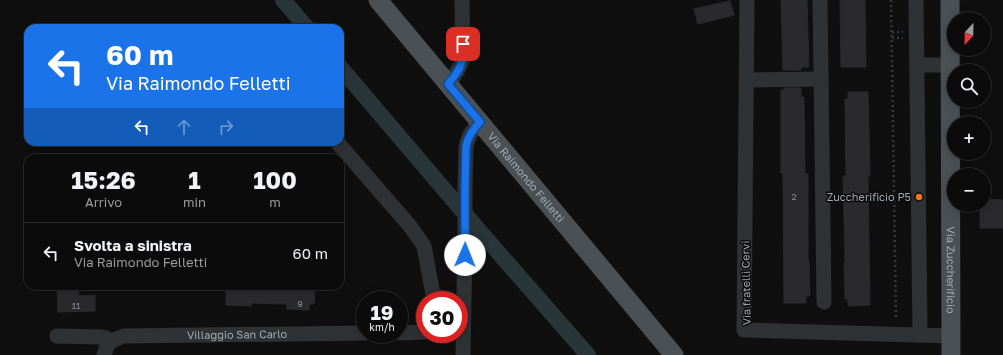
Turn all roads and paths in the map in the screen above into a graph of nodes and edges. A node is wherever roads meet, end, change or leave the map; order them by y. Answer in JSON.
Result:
{"nodes":[{"id":1,"x":378,"y":0,"type":"edge"},
{"id":2,"x":462,"y":0,"type":"edge"},
{"id":3,"x":747,"y":0,"type":"edge"},
{"id":4,"x":820,"y":0,"type":"edge"},
{"id":5,"x":891,"y":0,"type":"edge"},
{"id":6,"x":916,"y":0,"type":"edge"},
{"id":7,"x":950,"y":0,"type":"edge"},
{"id":8,"x":892,"y":32,"type":"junction"},
{"id":9,"x":907,"y":32,"type":"dead end"},
{"id":10,"x":950,"y":64,"type":"edge"},
{"id":11,"x":917,"y":65,"type":"junction"},
{"id":12,"x":947,"y":65,"type":"edge"},
{"id":13,"x":746,"y":80,"type":"junction"},
{"id":14,"x":821,"y":80,"type":"junction"},
{"id":15,"x":448,"y":84,"type":"junction"},
{"id":16,"x":950,"y":108,"type":"edge"},
{"id":17,"x":480,"y":122,"type":"junction"},
{"id":18,"x":340,"y":146,"type":"edge"},
{"id":19,"x":432,"y":291,"type":"edge"},
{"id":20,"x":462,"y":291,"type":"edge"},
{"id":21,"x":824,"y":302,"type":"dead end"},
{"id":22,"x":356,"y":333,"type":"edge"},
{"id":23,"x":896,"y":334,"type":"junction"},
{"id":24,"x":920,"y":335,"type":"junction"},
{"id":25,"x":57,"y":336,"type":"dead end"},
{"id":26,"x":951,"y":336,"type":"junction"},
{"id":27,"x":462,"y":343,"type":"edge"},
{"id":28,"x":107,"y":349,"type":"edge"},
{"id":29,"x":463,"y":355,"type":"edge"},
{"id":30,"x":674,"y":355,"type":"edge"},
{"id":31,"x":950,"y":355,"type":"edge"}],
"edges":[{"from":1,"to":15,"type":"main road","name":"Via Raimondo Felletti"},
{"from":2,"to":15,"type":"street"},
{"from":3,"to":13,"type":"street","name":"Via fratelli Cervi"},
{"from":4,"to":14,"type":"street"},
{"from":5,"to":8,"type":"path"},
{"from":6,"to":11,"type":"street"},
{"from":7,"to":10,"type":"main road","name":"Via Zuccherificio"},
{"from":8,"to":9,"type":"path"},
{"from":8,"to":23,"type":"path"},
{"from":11,"to":12,"type":"street"},
{"from":11,"to":24,"type":"street"},
{"from":13,"to":14,"type":"street"},
{"from":13,"to":23,"type":"street","name":"Via fratelli Cervi"},
{"from":14,"to":21,"type":"street"},
{"from":15,"to":17,"type":"main road","name":"Via Raimondo Felletti"},
{"from":16,"to":26,"type":"main road","name":"Via Zuccherificio"},
{"from":17,"to":20,"type":"street"},
{"from":17,"to":30,"type":"main road","name":"Via Raimondo Felletti"},
{"from":18,"to":19,"type":"street"},
{"from":22,"to":28,"type":"street","name":"Villaggio San Carlo"},
{"from":23,"to":24,"type":"street","name":"Via fratelli Cervi"},
{"from":24,"to":26,"type":"street","name":"Via fratelli Cervi"},
{"from":25,"to":28,"type":"street","name":"Villaggio San Carlo"},
{"from":26,"to":31,"type":"main road","name":"Via Zuccherificio"},
{"from":27,"to":29,"type":"street"}]}
